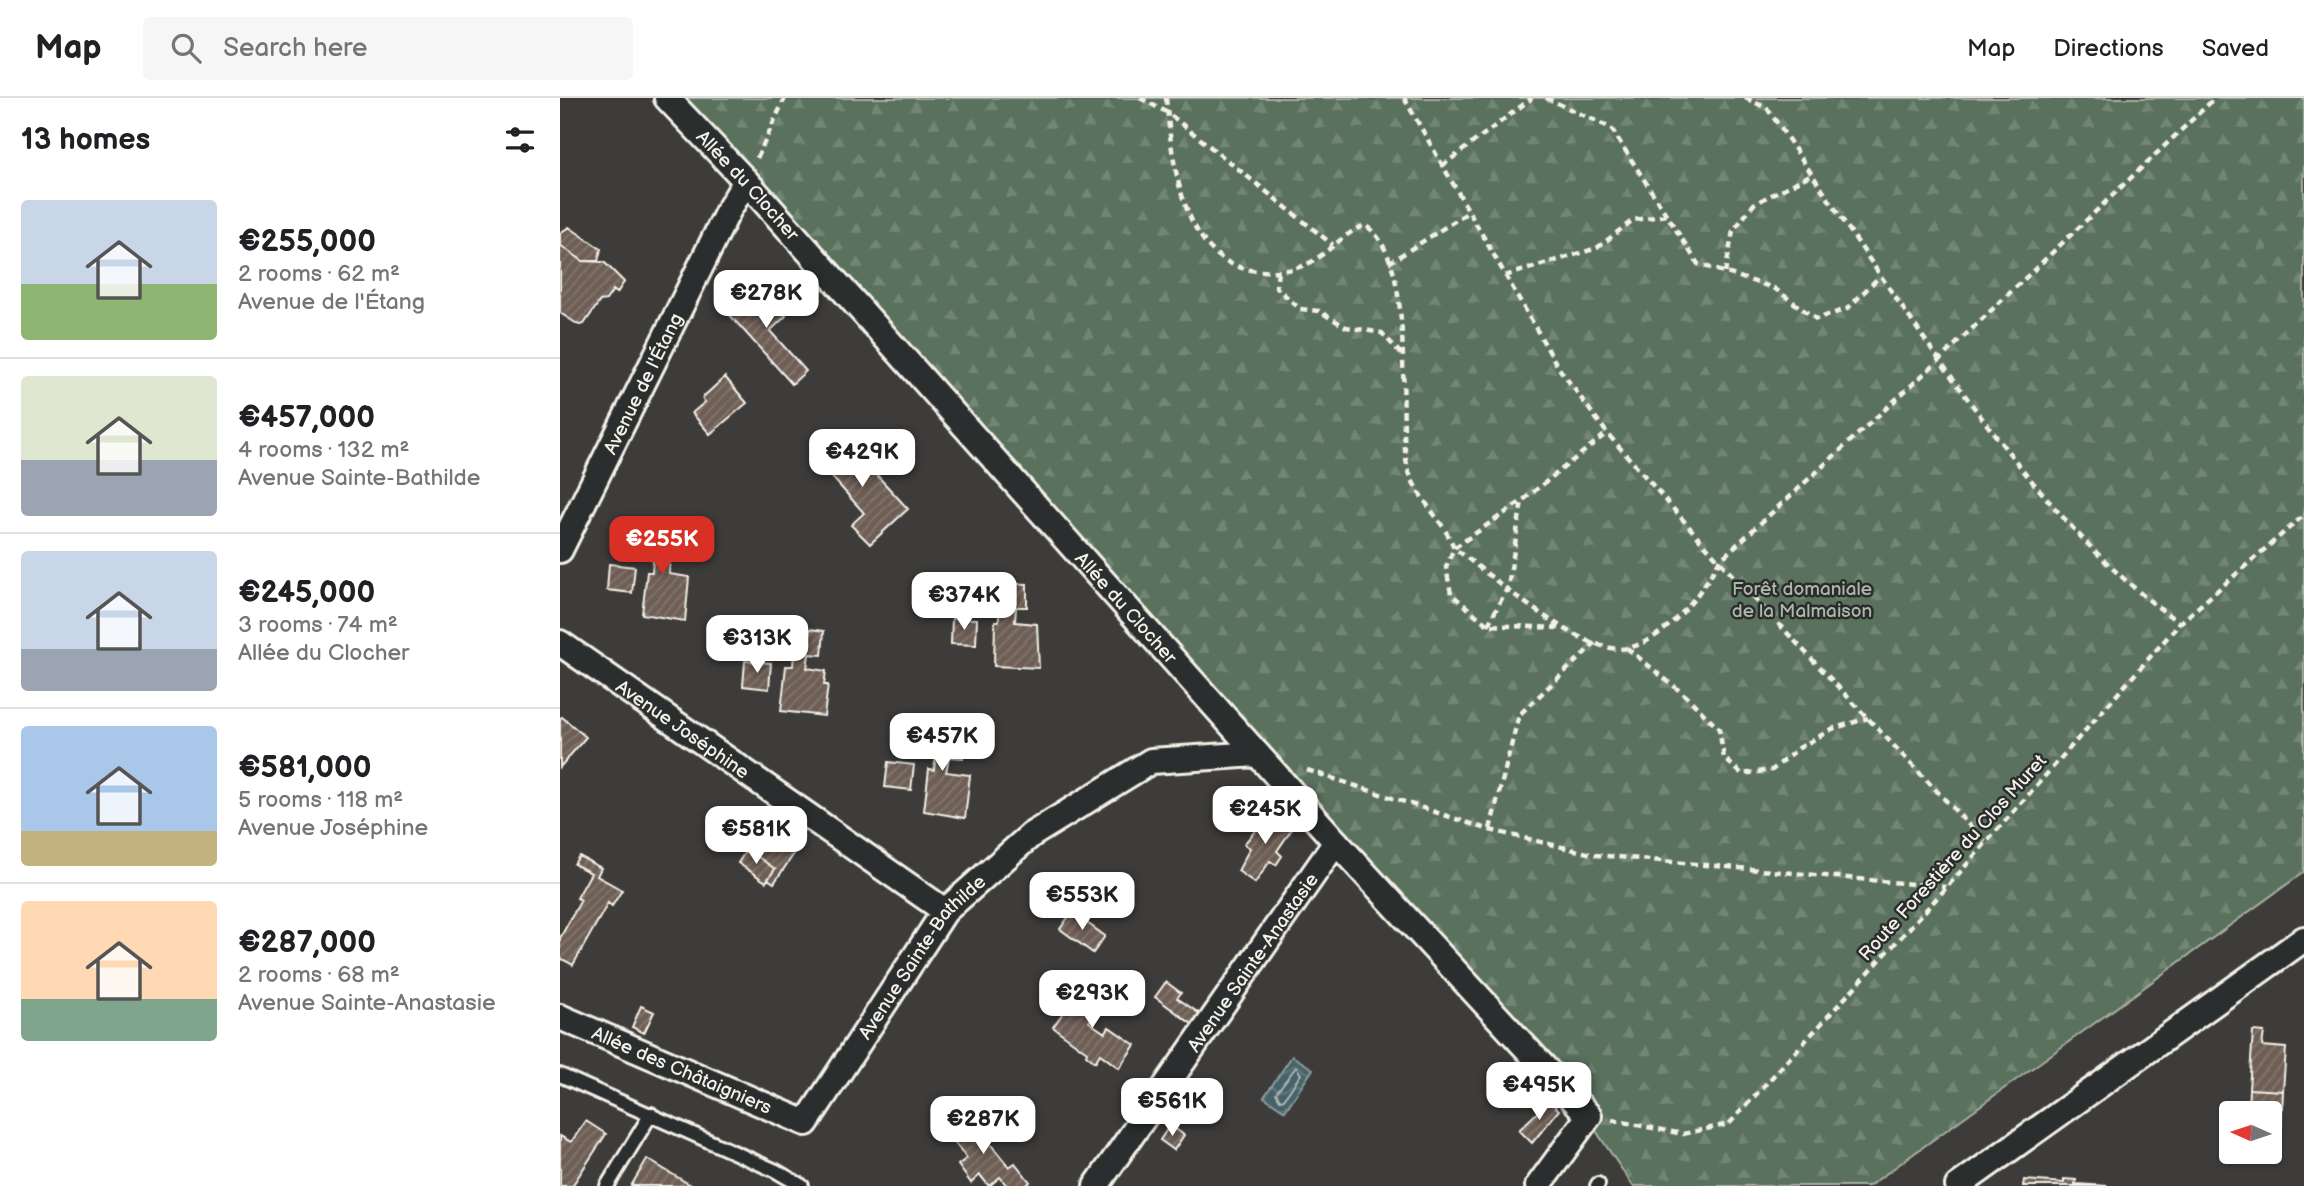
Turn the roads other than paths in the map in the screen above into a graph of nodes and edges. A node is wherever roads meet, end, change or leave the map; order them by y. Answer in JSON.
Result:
{"nodes":[{"id":1,"x":667,"y":98,"type":"edge"},
{"id":2,"x":746,"y":181,"type":"junction"},
{"id":3,"x":560,"y":550,"type":"edge"},
{"id":4,"x":560,"y":643,"type":"edge"},
{"id":5,"x":1257,"y":754,"type":"junction"},
{"id":6,"x":1336,"y":842,"type":"junction"},
{"id":7,"x":945,"y":911,"type":"junction"},
{"id":8,"x":2304,"y":939,"type":"edge"},
{"id":9,"x":560,"y":1017,"type":"edge"},
{"id":10,"x":560,"y":1075,"type":"edge"},
{"id":11,"x":651,"y":1114,"type":"junction"},
{"id":12,"x":806,"y":1123,"type":"joint"},
{"id":13,"x":607,"y":1186,"type":"edge"},
{"id":14,"x":802,"y":1186,"type":"edge"},
{"id":15,"x":1096,"y":1186,"type":"edge"},
{"id":16,"x":1538,"y":1186,"type":"edge"},
{"id":17,"x":1958,"y":1186,"type":"edge"}],
"edges":[{"from":1,"to":2,"type":"street","name":"Allée du Clocher"},
{"from":2,"to":3,"type":"street","name":"Avenue de l'Étang"},
{"from":2,"to":5,"type":"street","name":"Allée du Clocher"},
{"from":4,"to":7,"type":"street","name":"Avenue Joséphine"},
{"from":5,"to":6,"type":"street","name":"Allée du Clocher"},
{"from":5,"to":7,"type":"street","name":"Avenue Sainte-Bathilde"},
{"from":6,"to":15,"type":"street","name":"Avenue Sainte-Anastasie"},
{"from":6,"to":16,"type":"street","name":"Allée du Clocher"},
{"from":7,"to":12,"type":"street","name":"Avenue Sainte-Bathilde"},
{"from":8,"to":17,"type":"street"},
{"from":9,"to":12,"type":"street","name":"Allée des Châtaigniers"},
{"from":10,"to":11,"type":"lane"},
{"from":11,"to":13,"type":"lane"},
{"from":11,"to":14,"type":"lane"}]}
